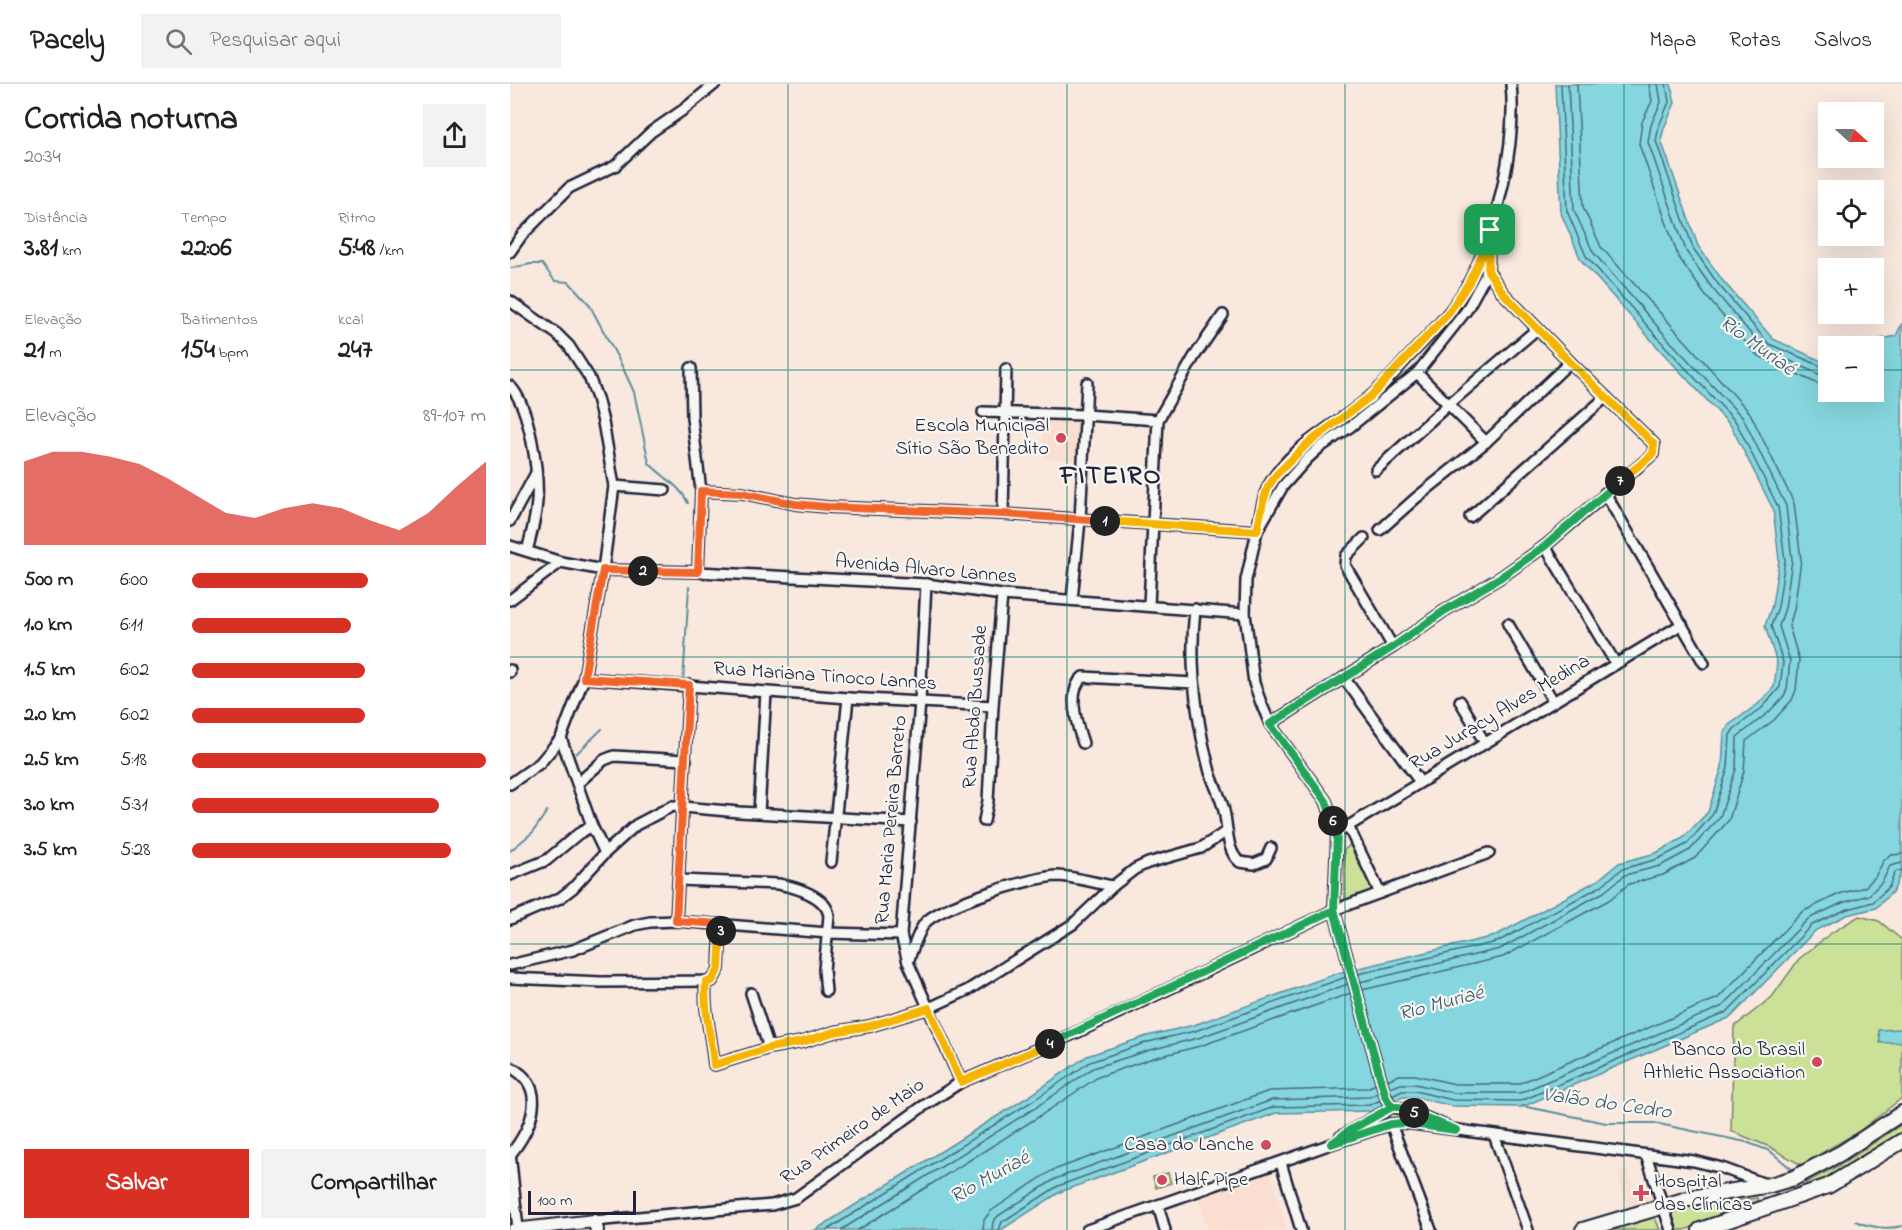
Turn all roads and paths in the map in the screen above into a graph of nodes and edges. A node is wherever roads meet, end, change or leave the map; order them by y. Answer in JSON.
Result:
{"nodes":[{"id":1,"x":715,"y":84,"type":"edge"},
{"id":2,"x":1511,"y":84,"type":"edge"},
{"id":3,"x":1490,"y":230,"type":"junction"},
{"id":4,"x":510,"y":252,"type":"edge"},
{"id":5,"x":1488,"y":271,"type":"junction"},
{"id":6,"x":510,"y":301,"type":"edge"},
{"id":7,"x":1223,"y":315,"type":"dead end"},
{"id":8,"x":1537,"y":329,"type":"junction"},
{"id":9,"x":1570,"y":362,"type":"junction"},
{"id":10,"x":691,"y":368,"type":"dead end"},
{"id":11,"x":1006,"y":369,"type":"dead end"},
{"id":12,"x":1417,"y":373,"type":"junction"},
{"id":13,"x":1087,"y":383,"type":"dead end"},
{"id":14,"x":510,"y":386,"type":"edge"},
{"id":15,"x":1606,"y":397,"type":"junction"},
{"id":16,"x":1449,"y":404,"type":"junction"},
{"id":17,"x":983,"y":412,"type":"dead end"},
{"id":18,"x":1006,"y":413,"type":"junction"},
{"id":19,"x":1085,"y":415,"type":"junction"},
{"id":20,"x":1158,"y":420,"type":"junction"},
{"id":21,"x":1486,"y":442,"type":"junction"},
{"id":22,"x":1376,"y":470,"type":"dead end"},
{"id":23,"x":536,"y":473,"type":"junction"},
{"id":24,"x":614,"y":486,"type":"junction"},
{"id":25,"x":665,"y":490,"type":"dead end"},
{"id":26,"x":701,"y":491,"type":"junction"},
{"id":27,"x":1605,"y":493,"type":"junction"},
{"id":28,"x":1003,"y":514,"type":"junction"},
{"id":29,"x":1470,"y":517,"type":"dead end"},
{"id":30,"x":1080,"y":520,"type":"junction"},
{"id":31,"x":510,"y":521,"type":"edge"},
{"id":32,"x":1152,"y":524,"type":"junction"},
{"id":33,"x":1380,"y":530,"type":"dead end"},
{"id":34,"x":1257,"y":531,"type":"junction"},
{"id":35,"x":1364,"y":538,"type":"dead end"},
{"id":36,"x":510,"y":546,"type":"edge"},
{"id":37,"x":1545,"y":546,"type":"junction"},
{"id":38,"x":527,"y":552,"type":"junction"},
{"id":39,"x":561,"y":562,"type":"junction"},
{"id":40,"x":603,"y":570,"type":"junction"},
{"id":41,"x":698,"y":572,"type":"junction"},
{"id":42,"x":926,"y":584,"type":"junction"},
{"id":43,"x":1002,"y":595,"type":"junction"},
{"id":44,"x":510,"y":600,"type":"edge"},
{"id":45,"x":1072,"y":600,"type":"junction"},
{"id":46,"x":1149,"y":605,"type":"junction"},
{"id":47,"x":1195,"y":609,"type":"junction"},
{"id":48,"x":1245,"y":614,"type":"junction"},
{"id":49,"x":1508,"y":624,"type":"dead end"},
{"id":50,"x":1682,"y":624,"type":"junction"},
{"id":51,"x":1393,"y":647,"type":"junction"},
{"id":52,"x":1616,"y":663,"type":"junction"},
{"id":53,"x":1704,"y":663,"type":"dead end"},
{"id":54,"x":584,"y":678,"type":"junction"},
{"id":55,"x":1344,"y":678,"type":"junction"},
{"id":56,"x":1194,"y":683,"type":"junction"},
{"id":57,"x":689,"y":685,"type":"junction"},
{"id":58,"x":766,"y":692,"type":"junction"},
{"id":59,"x":848,"y":698,"type":"junction"},
{"id":60,"x":1460,"y":701,"type":"dead end"},
{"id":61,"x":1552,"y":701,"type":"junction"},
{"id":62,"x":920,"y":702,"type":"junction"},
{"id":63,"x":993,"y":706,"type":"junction"},
{"id":64,"x":1270,"y":724,"type":"junction"},
{"id":65,"x":561,"y":738,"type":"junction"},
{"id":66,"x":1083,"y":743,"type":"dead end"},
{"id":67,"x":1485,"y":743,"type":"junction"},
{"id":68,"x":686,"y":760,"type":"junction"},
{"id":69,"x":1420,"y":782,"type":"junction"},
{"id":70,"x":578,"y":783,"type":"junction"},
{"id":71,"x":510,"y":784,"type":"edge"},
{"id":72,"x":683,"y":806,"type":"junction"},
{"id":73,"x":759,"y":813,"type":"junction"},
{"id":74,"x":836,"y":818,"type":"junction"},
{"id":75,"x":984,"y":821,"type":"dead end"},
{"id":76,"x":910,"y":822,"type":"junction"},
{"id":77,"x":592,"y":826,"type":"junction"},
{"id":78,"x":1348,"y":826,"type":"junction"},
{"id":79,"x":1227,"y":831,"type":"junction"},
{"id":80,"x":1337,"y":833,"type":"junction"},
{"id":81,"x":1271,"y":848,"type":"dead end"},
{"id":82,"x":605,"y":853,"type":"junction"},
{"id":83,"x":1489,"y":853,"type":"dead end"},
{"id":84,"x":831,"y":862,"type":"dead end"},
{"id":85,"x":510,"y":875,"type":"edge"},
{"id":86,"x":679,"y":880,"type":"junction"},
{"id":87,"x":1113,"y":886,"type":"junction"},
{"id":88,"x":1380,"y":893,"type":"junction"},
{"id":89,"x":1334,"y":910,"type":"junction"},
{"id":90,"x":510,"y":919,"type":"edge"},
{"id":91,"x":676,"y":921,"type":"junction"},
{"id":92,"x":721,"y":924,"type":"junction"},
{"id":93,"x":828,"y":933,"type":"junction"},
{"id":94,"x":901,"y":935,"type":"junction"},
{"id":95,"x":908,"y":962,"type":"junction"},
{"id":96,"x":510,"y":965,"type":"edge"},
{"id":97,"x":510,"y":978,"type":"edge"},
{"id":98,"x":706,"y":982,"type":"junction"},
{"id":99,"x":826,"y":992,"type":"dead end"},
{"id":100,"x":751,"y":993,"type":"dead end"},
{"id":101,"x":929,"y":1008,"type":"junction"},
{"id":102,"x":769,"y":1048,"type":"junction"},
{"id":103,"x":512,"y":1070,"type":"edge"},
{"id":104,"x":961,"y":1082,"type":"junction"},
{"id":105,"x":1392,"y":1107,"type":"junction"},
{"id":106,"x":1902,"y":1113,"type":"edge"},
{"id":107,"x":1391,"y":1124,"type":"junction"},
{"id":108,"x":1456,"y":1130,"type":"junction"},
{"id":109,"x":1494,"y":1135,"type":"junction"},
{"id":110,"x":1902,"y":1141,"type":"edge"},
{"id":111,"x":1331,"y":1144,"type":"junction"},
{"id":112,"x":510,"y":1154,"type":"edge"},
{"id":113,"x":1646,"y":1155,"type":"junction"},
{"id":114,"x":1281,"y":1163,"type":"junction"},
{"id":115,"x":1797,"y":1177,"type":"junction"},
{"id":116,"x":1770,"y":1185,"type":"junction"},
{"id":117,"x":1799,"y":1197,"type":"junction"},
{"id":118,"x":1158,"y":1205,"type":"junction"},
{"id":119,"x":1664,"y":1205,"type":"junction"},
{"id":120,"x":595,"y":1226,"type":"edge"},
{"id":121,"x":1106,"y":1227,"type":"edge"},
{"id":122,"x":516,"y":1230,"type":"edge"},
{"id":123,"x":1087,"y":1230,"type":"edge"},
{"id":124,"x":1164,"y":1230,"type":"edge"},
{"id":125,"x":1301,"y":1230,"type":"edge"},
{"id":126,"x":1431,"y":1230,"type":"edge"},
{"id":127,"x":1528,"y":1230,"type":"edge"},
{"id":128,"x":1583,"y":1230,"type":"edge"},
{"id":129,"x":1671,"y":1230,"type":"edge"},
{"id":130,"x":1700,"y":1230,"type":"edge"}],
"edges":[{"from":1,"to":4,"type":"street"},
{"from":2,"to":3,"type":"street"},
{"from":3,"to":5,"type":"street"},
{"from":3,"to":34,"type":"street"},
{"from":5,"to":8,"type":"street"},
{"from":5,"to":12,"type":"street"},
{"from":6,"to":24,"type":"street"},
{"from":7,"to":20,"type":"street"},
{"from":8,"to":9,"type":"street"},
{"from":8,"to":16,"type":"street"},
{"from":9,"to":15,"type":"street"},
{"from":9,"to":21,"type":"street"},
{"from":10,"to":26,"type":"street"},
{"from":11,"to":18,"type":"street"},
{"from":12,"to":16,"type":"street"},
{"from":12,"to":34,"type":"street"},
{"from":13,"to":19,"type":"street"},
{"from":14,"to":23,"type":"street"},
{"from":15,"to":27,"type":"street"},
{"from":15,"to":29,"type":"street"},
{"from":16,"to":21,"type":"street"},
{"from":16,"to":22,"type":"street"},
{"from":17,"to":18,"type":"street"},
{"from":18,"to":19,"type":"street"},
{"from":18,"to":28,"type":"street"},
{"from":19,"to":20,"type":"street"},
{"from":19,"to":30,"type":"street"},
{"from":20,"to":32,"type":"street"},
{"from":21,"to":33,"type":"street"},
{"from":23,"to":31,"type":"street"},
{"from":23,"to":38,"type":"street"},
{"from":24,"to":25,"type":"street"},
{"from":24,"to":40,"type":"street"},
{"from":26,"to":28,"type":"street"},
{"from":26,"to":41,"type":"street"},
{"from":27,"to":37,"type":"street"},
{"from":27,"to":50,"type":"street"},
{"from":28,"to":30,"type":"street"},
{"from":30,"to":32,"type":"street"},
{"from":30,"to":45,"type":"street"},
{"from":32,"to":34,"type":"street"},
{"from":32,"to":46,"type":"street"},
{"from":34,"to":48,"type":"street"},
{"from":35,"to":51,"type":"street"},
{"from":36,"to":38,"type":"street","name":"Avenida Alvaro Lannes"},
{"from":37,"to":51,"type":"street"},
{"from":37,"to":52,"type":"street"},
{"from":38,"to":39,"type":"street","name":"Avenida Alvaro Lannes"},
{"from":39,"to":40,"type":"street","name":"Avenida Alvaro Lannes"},
{"from":39,"to":44,"type":"street"},
{"from":40,"to":41,"type":"street","name":"Avenida Alvaro Lannes"},
{"from":40,"to":54,"type":"street"},
{"from":41,"to":42,"type":"street","name":"Avenida Alvaro Lannes"},
{"from":42,"to":43,"type":"street","name":"Avenida Alvaro Lannes"},
{"from":42,"to":62,"type":"street","name":"Rua Maria Pereira Barreto"},
{"from":43,"to":45,"type":"street","name":"Avenida Alvaro Lannes"},
{"from":43,"to":63,"type":"street","name":"Rua Abdo Bussade"},
{"from":45,"to":46,"type":"street","name":"Avenida Alvaro Lannes"},
{"from":46,"to":47,"type":"street","name":"Avenida Alvaro Lannes"},
{"from":47,"to":48,"type":"street","name":"Avenida Alvaro Lannes"},
{"from":47,"to":56,"type":"street"},
{"from":48,"to":64,"type":"street"},
{"from":49,"to":61,"type":"street"},
{"from":50,"to":52,"type":"street","name":"Rua Juracy Alves Medina"},
{"from":50,"to":53,"type":"street"},
{"from":51,"to":55,"type":"street"},
{"from":52,"to":61,"type":"street","name":"Rua Juracy Alves Medina"},
{"from":54,"to":57,"type":"street","name":"Rua Mariana Tinoco Lannes"},
{"from":54,"to":65,"type":"street"},
{"from":55,"to":64,"type":"street"},
{"from":55,"to":69,"type":"street"},
{"from":56,"to":66,"type":"street"},
{"from":56,"to":79,"type":"street"},
{"from":57,"to":58,"type":"street","name":"Rua Mariana Tinoco Lannes"},
{"from":57,"to":68,"type":"street"},
{"from":58,"to":59,"type":"street","name":"Rua Mariana Tinoco Lannes"},
{"from":58,"to":73,"type":"street"},
{"from":59,"to":62,"type":"street","name":"Rua Mariana Tinoco Lannes"},
{"from":59,"to":74,"type":"street"},
{"from":60,"to":67,"type":"street"},
{"from":61,"to":67,"type":"street","name":"Rua Juracy Alves Medina"},
{"from":62,"to":63,"type":"street","name":"Rua Mariana Tinoco Lannes"},
{"from":62,"to":76,"type":"street","name":"Rua Maria Pereira Barreto"},
{"from":63,"to":75,"type":"street","name":"Rua Abdo Bussade"},
{"from":64,"to":80,"type":"street"},
{"from":65,"to":70,"type":"street"},
{"from":65,"to":71,"type":"street"},
{"from":67,"to":69,"type":"street","name":"Rua Juracy Alves Medina"},
{"from":68,"to":70,"type":"street"},
{"from":68,"to":72,"type":"street"},
{"from":69,"to":78,"type":"street","name":"Rua Juracy Alves Medina"},
{"from":70,"to":77,"type":"street"},
{"from":72,"to":73,"type":"street"},
{"from":72,"to":82,"type":"street"},
{"from":72,"to":86,"type":"street"},
{"from":73,"to":74,"type":"street"},
{"from":74,"to":76,"type":"street"},
{"from":74,"to":84,"type":"street"},
{"from":76,"to":94,"type":"street","name":"Rua Maria Pereira Barreto"},
{"from":77,"to":82,"type":"street"},
{"from":77,"to":85,"type":"street"},
{"from":78,"to":80,"type":"street","name":"Rua Juracy Alves Medina"},
{"from":78,"to":88,"type":"street"},
{"from":79,"to":81,"type":"street"},
{"from":79,"to":87,"type":"street"},
{"from":80,"to":89,"type":"street"},
{"from":82,"to":90,"type":"street"},
{"from":83,"to":88,"type":"street","name":"Rua Primeiro de Maio"},
{"from":86,"to":91,"type":"street"},
{"from":86,"to":93,"type":"street"},
{"from":87,"to":95,"type":"street"},
{"from":87,"to":101,"type":"street"},
{"from":88,"to":89,"type":"street","name":"Rua Primeiro de Maio"},
{"from":89,"to":104,"type":"street","name":"Rua Primeiro de Maio"},
{"from":89,"to":105,"type":"street"},
{"from":91,"to":92,"type":"street"},
{"from":91,"to":96,"type":"street"},
{"from":92,"to":93,"type":"street"},
{"from":92,"to":98,"type":"street"},
{"from":93,"to":94,"type":"street"},
{"from":93,"to":99,"type":"street"},
{"from":94,"to":95,"type":"street","name":"Rua Maria Pereira Barreto"},
{"from":95,"to":101,"type":"street","name":"Rua Maria Pereira Barreto"},
{"from":97,"to":98,"type":"street"},
{"from":98,"to":102,"type":"street"},
{"from":100,"to":102,"type":"street"},
{"from":101,"to":102,"type":"street"},
{"from":101,"to":104,"type":"street","name":"Rua Maria Pereira Barreto"},
{"from":103,"to":112,"type":"street"},
{"from":104,"to":120,"type":"street","name":"Rua Primeiro de Maio"},
{"from":105,"to":108,"type":"street"},
{"from":105,"to":111,"type":"street"},
{"from":106,"to":115,"type":"highway"},
{"from":107,"to":108,"type":"street"},
{"from":107,"to":111,"type":"street"},
{"from":107,"to":126,"type":"street"},
{"from":108,"to":109,"type":"street"},
{"from":109,"to":113,"type":"street"},
{"from":109,"to":127,"type":"street"},
{"from":110,"to":117,"type":"highway"},
{"from":111,"to":114,"type":"street"},
{"from":112,"to":122,"type":"street"},
{"from":113,"to":116,"type":"street"},
{"from":113,"to":119,"type":"street"},
{"from":114,"to":118,"type":"street"},
{"from":114,"to":125,"type":"street"},
{"from":115,"to":116,"type":"highway"},
{"from":115,"to":117,"type":"highway"},
{"from":116,"to":119,"type":"highway"},
{"from":117,"to":130,"type":"highway"},
{"from":118,"to":121,"type":"street"},
{"from":118,"to":124,"type":"street"},
{"from":119,"to":128,"type":"highway"},
{"from":119,"to":129,"type":"street"},
{"from":120,"to":122,"type":"main road","name":"Rua Primeiro de Maio"},
{"from":121,"to":123,"type":"street"}]}
